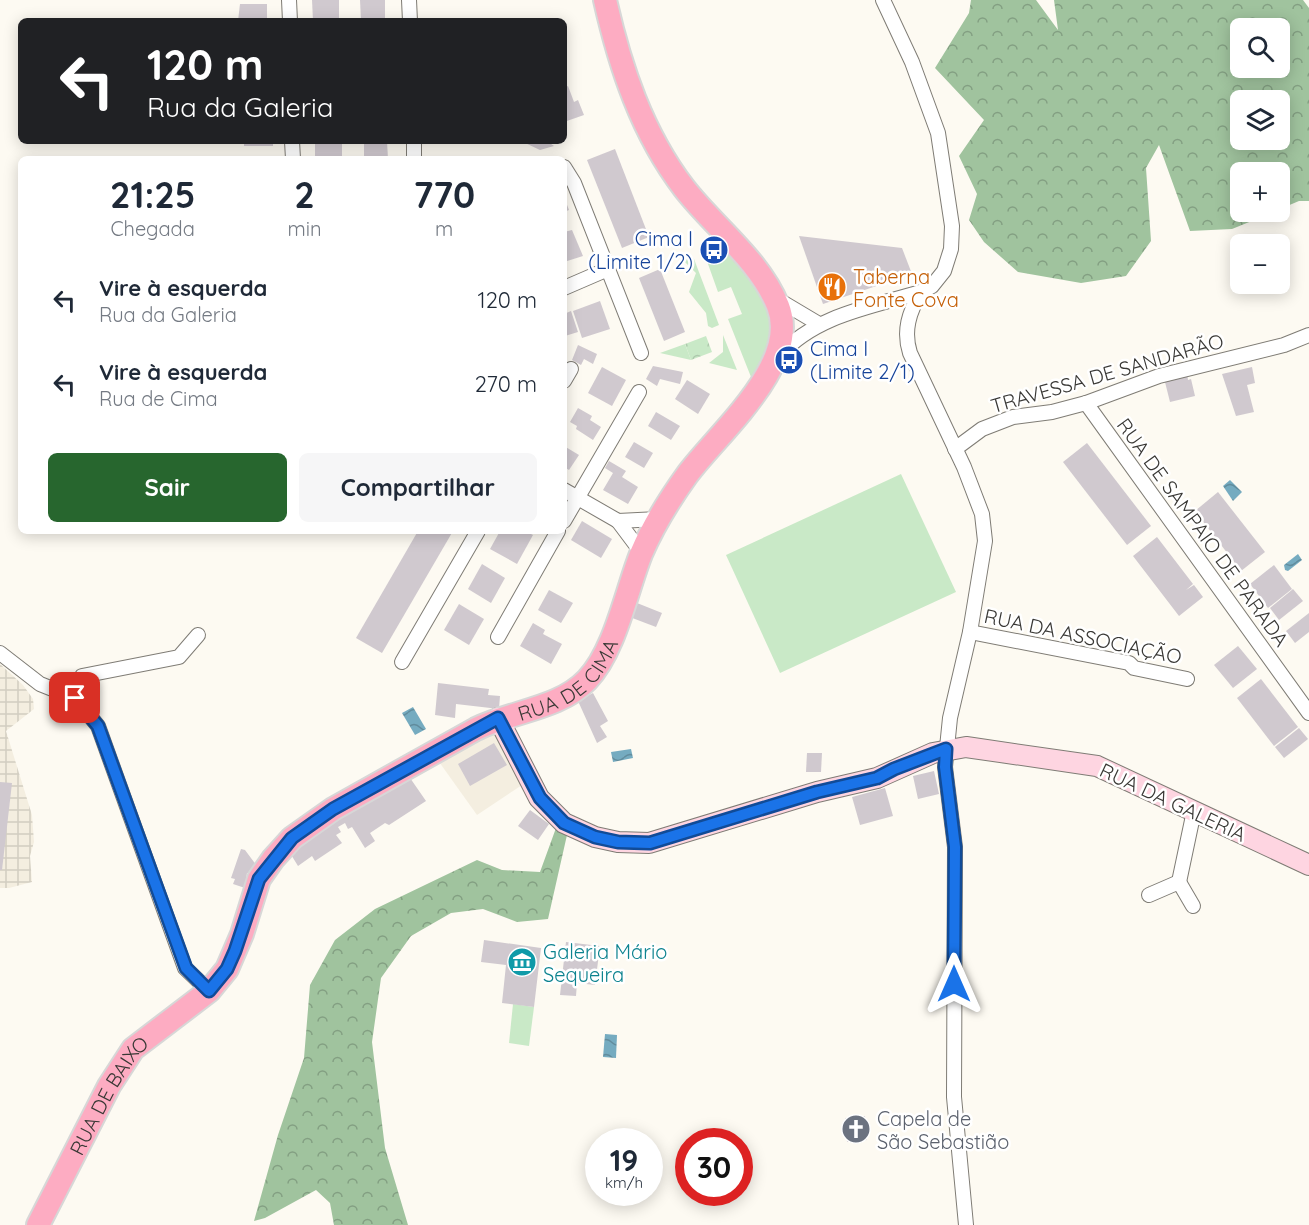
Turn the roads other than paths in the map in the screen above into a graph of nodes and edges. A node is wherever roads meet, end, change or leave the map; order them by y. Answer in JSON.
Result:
{"nodes":[{"id":1,"x":289,"y":0,"type":"edge"},
{"id":2,"x":409,"y":0,"type":"edge"},
{"id":3,"x":605,"y":0,"type":"edge"},
{"id":4,"x":883,"y":0,"type":"edge"},
{"id":5,"x":290,"y":18,"type":"edge"},
{"id":6,"x":410,"y":18,"type":"edge"},
{"id":7,"x":567,"y":172,"type":"edge"},
{"id":8,"x":608,"y":269,"type":"junction"},
{"id":9,"x":567,"y":287,"type":"edge"},
{"id":10,"x":921,"y":292,"type":"junction"},
{"id":11,"x":773,"y":297,"type":"junction"},
{"id":12,"x":819,"y":324,"type":"junction"},
{"id":13,"x":1309,"y":335,"type":"edge"},
{"id":14,"x":641,"y":353,"type":"dead end"},
{"id":15,"x":774,"y":361,"type":"junction"},
{"id":16,"x":639,"y":392,"type":"dead end"},
{"id":17,"x":1086,"y":403,"type":"junction"},
{"id":18,"x":955,"y":449,"type":"junction"},
{"id":19,"x":567,"y":492,"type":"edge"},
{"id":20,"x":577,"y":497,"type":"junction"},
{"id":21,"x":567,"y":515,"type":"edge"},
{"id":22,"x":658,"y":519,"type":"junction"},
{"id":23,"x":618,"y":521,"type":"junction"},
{"id":24,"x":476,"y":534,"type":"edge"},
{"id":25,"x":556,"y":534,"type":"edge"},
{"id":26,"x":642,"y":553,"type":"junction"},
{"id":27,"x":970,"y":632,"type":"junction"},
{"id":28,"x":198,"y":634,"type":"dead end"},
{"id":29,"x":498,"y":637,"type":"dead end"},
{"id":30,"x":0,"y":653,"type":"edge"},
{"id":31,"x":402,"y":662,"type":"dead end"},
{"id":32,"x":1187,"y":679,"type":"dead end"},
{"id":33,"x":75,"y":698,"type":"junction"},
{"id":34,"x":1309,"y":713,"type":"edge"},
{"id":35,"x":498,"y":718,"type":"junction"},
{"id":36,"x":946,"y":749,"type":"junction"},
{"id":37,"x":1194,"y":811,"type":"junction"},
{"id":38,"x":1309,"y":865,"type":"edge"},
{"id":39,"x":1179,"y":882,"type":"junction"},
{"id":40,"x":1149,"y":896,"type":"dead end"},
{"id":41,"x":1193,"y":906,"type":"dead end"},
{"id":42,"x":209,"y":991,"type":"junction"},
{"id":43,"x":38,"y":1225,"type":"edge"},
{"id":44,"x":966,"y":1225,"type":"edge"}],
"edges":[{"from":1,"to":5,"type":"street"},
{"from":2,"to":6,"type":"street"},
{"from":3,"to":11,"type":"main road","name":"RUA DE CIMA"},
{"from":4,"to":10,"type":"street"},
{"from":7,"to":8,"type":"street"},
{"from":8,"to":9,"type":"street"},
{"from":8,"to":14,"type":"street"},
{"from":10,"to":12,"type":"street"},
{"from":10,"to":18,"type":"street"},
{"from":11,"to":12,"type":"street"},
{"from":11,"to":15,"type":"main road","name":"RUA DE CIMA"},
{"from":12,"to":15,"type":"street"},
{"from":13,"to":17,"type":"street","name":"TRAVESSA DE SANDARÃO"},
{"from":15,"to":22,"type":"main road","name":"RUA DE CIMA"},
{"from":16,"to":20,"type":"street"},
{"from":17,"to":18,"type":"street","name":"TRAVESSA DE SANDARÃO"},
{"from":17,"to":34,"type":"street","name":"RUA DE SAMPAIO DE PARADA"},
{"from":18,"to":27,"type":"street"},
{"from":19,"to":20,"type":"street"},
{"from":20,"to":21,"type":"street"},
{"from":20,"to":23,"type":"street"},
{"from":22,"to":23,"type":"street"},
{"from":22,"to":26,"type":"main road","name":"RUA DE CIMA"},
{"from":23,"to":26,"type":"street"},
{"from":24,"to":31,"type":"street"},
{"from":25,"to":29,"type":"street"},
{"from":26,"to":35,"type":"main road","name":"RUA DE CIMA"},
{"from":27,"to":32,"type":"street","name":"RUA DA ASSOCIAÇÃO"},
{"from":27,"to":36,"type":"street"},
{"from":28,"to":33,"type":"street"},
{"from":30,"to":33,"type":"street"},
{"from":33,"to":42,"type":"street"},
{"from":35,"to":36,"type":"street","name":"RUA DA GALERIA"},
{"from":35,"to":42,"type":"main road","name":"RUA DE CIMA"},
{"from":36,"to":37,"type":"street","name":"RUA DA GALERIA"},
{"from":36,"to":44,"type":"street"},
{"from":37,"to":38,"type":"street","name":"RUA DA GALERIA"},
{"from":37,"to":39,"type":"street"},
{"from":39,"to":40,"type":"street"},
{"from":39,"to":41,"type":"street"},
{"from":42,"to":43,"type":"main road","name":"RUA DE BAIXO"}]}
